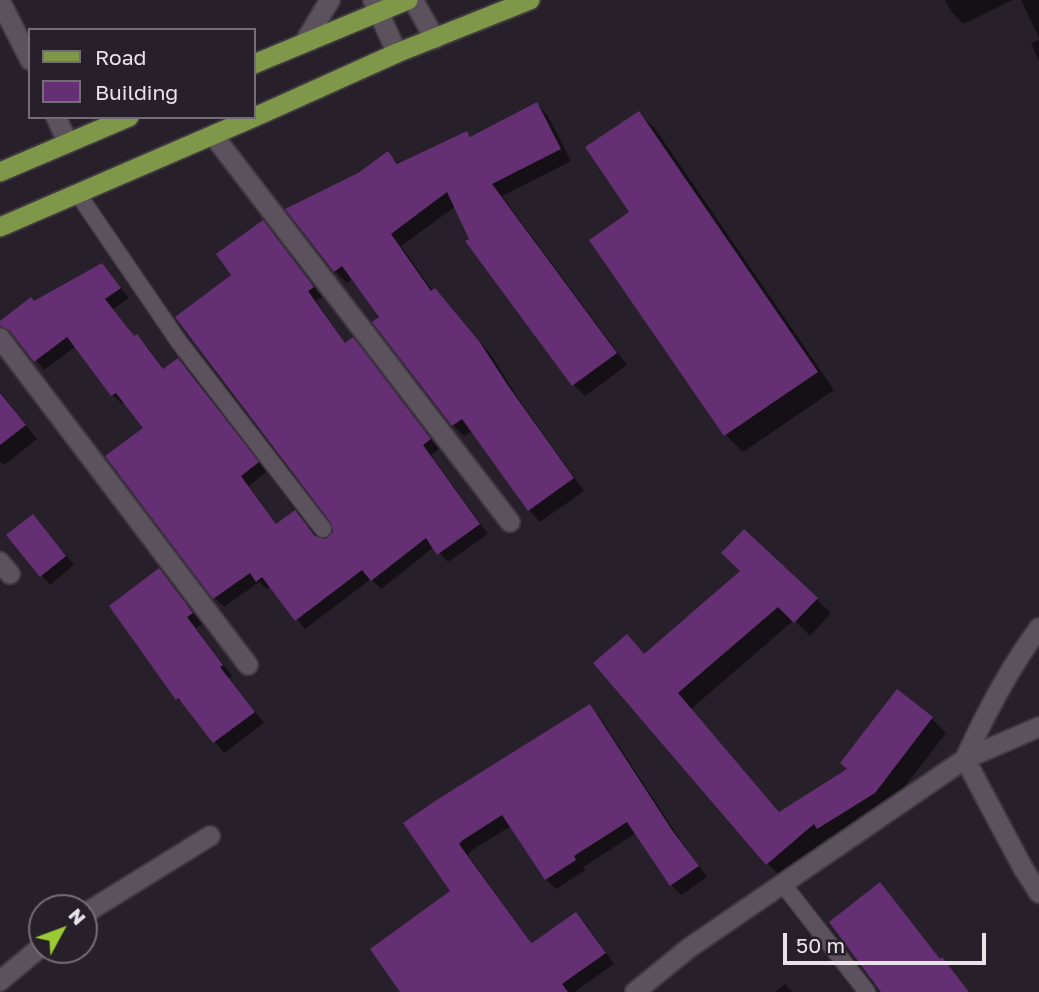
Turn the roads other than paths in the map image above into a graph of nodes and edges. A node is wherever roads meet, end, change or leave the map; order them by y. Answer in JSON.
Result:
{"nodes":[{"id":1,"x":330,"y":0,"type":"edge"},
{"id":2,"x":411,"y":0,"type":"edge"},
{"id":3,"x":530,"y":0,"type":"edge"},
{"id":4,"x":0,"y":1,"type":"edge"},
{"id":5,"x":376,"y":6,"type":"edge"},
{"id":6,"x":435,"y":39,"type":"junction"},
{"id":7,"x":304,"y":43,"type":"junction"},
{"id":8,"x":397,"y":53,"type":"junction"},
{"id":9,"x":28,"y":56,"type":"edge"},
{"id":10,"x":256,"y":63,"type":"edge"},
{"id":11,"x":256,"y":116,"type":"edge"},
{"id":12,"x":57,"y":119,"type":"edge"},
{"id":13,"x":124,"y":119,"type":"edge"},
{"id":14,"x":249,"y":119,"type":"edge"},
{"id":15,"x":213,"y":135,"type":"junction"},
{"id":16,"x":68,"y":143,"type":"junction"},
{"id":17,"x":0,"y":172,"type":"edge"},
{"id":18,"x":78,"y":194,"type":"junction"},
{"id":19,"x":0,"y":227,"type":"edge"},
{"id":20,"x":0,"y":338,"type":"edge"},
{"id":21,"x":510,"y":522,"type":"dead end"},
{"id":22,"x":323,"y":528,"type":"dead end"},
{"id":23,"x":1039,"y":628,"type":"edge"},
{"id":24,"x":248,"y":665,"type":"dead end"},
{"id":25,"x":1039,"y":727,"type":"edge"},
{"id":26,"x":965,"y":759,"type":"junction"},
{"id":27,"x":210,"y":836,"type":"dead end"},
{"id":28,"x":782,"y":883,"type":"junction"},
{"id":29,"x":1039,"y":893,"type":"edge"},
{"id":30,"x":98,"y":905,"type":"edge"},
{"id":31,"x":28,"y":958,"type":"edge"},
{"id":32,"x":0,"y":981,"type":"edge"},
{"id":33,"x":635,"y":992,"type":"edge"},
{"id":34,"x":867,"y":992,"type":"edge"}],
"edges":[{"from":1,"to":7,"type":"street"},
{"from":2,"to":5,"type":"main road"},
{"from":2,"to":6,"type":"street"},
{"from":3,"to":6,"type":"main road"},
{"from":4,"to":9,"type":"street"},
{"from":5,"to":7,"type":"main road"},
{"from":5,"to":8,"type":"street"},
{"from":6,"to":8,"type":"main road"},
{"from":7,"to":10,"type":"main road"},
{"from":8,"to":11,"type":"main road"},
{"from":12,"to":16,"type":"street"},
{"from":13,"to":16,"type":"main road"},
{"from":14,"to":15,"type":"main road"},
{"from":15,"to":18,"type":"main road"},
{"from":15,"to":21,"type":"street"},
{"from":16,"to":17,"type":"main road"},
{"from":18,"to":19,"type":"main road"},
{"from":18,"to":22,"type":"lane"},
{"from":20,"to":24,"type":"street"},
{"from":23,"to":26,"type":"street"},
{"from":25,"to":26,"type":"street"},
{"from":26,"to":28,"type":"street"},
{"from":26,"to":29,"type":"street"},
{"from":27,"to":30,"type":"street"},
{"from":28,"to":33,"type":"street"},
{"from":28,"to":34,"type":"lane"},
{"from":31,"to":32,"type":"street"}]}
